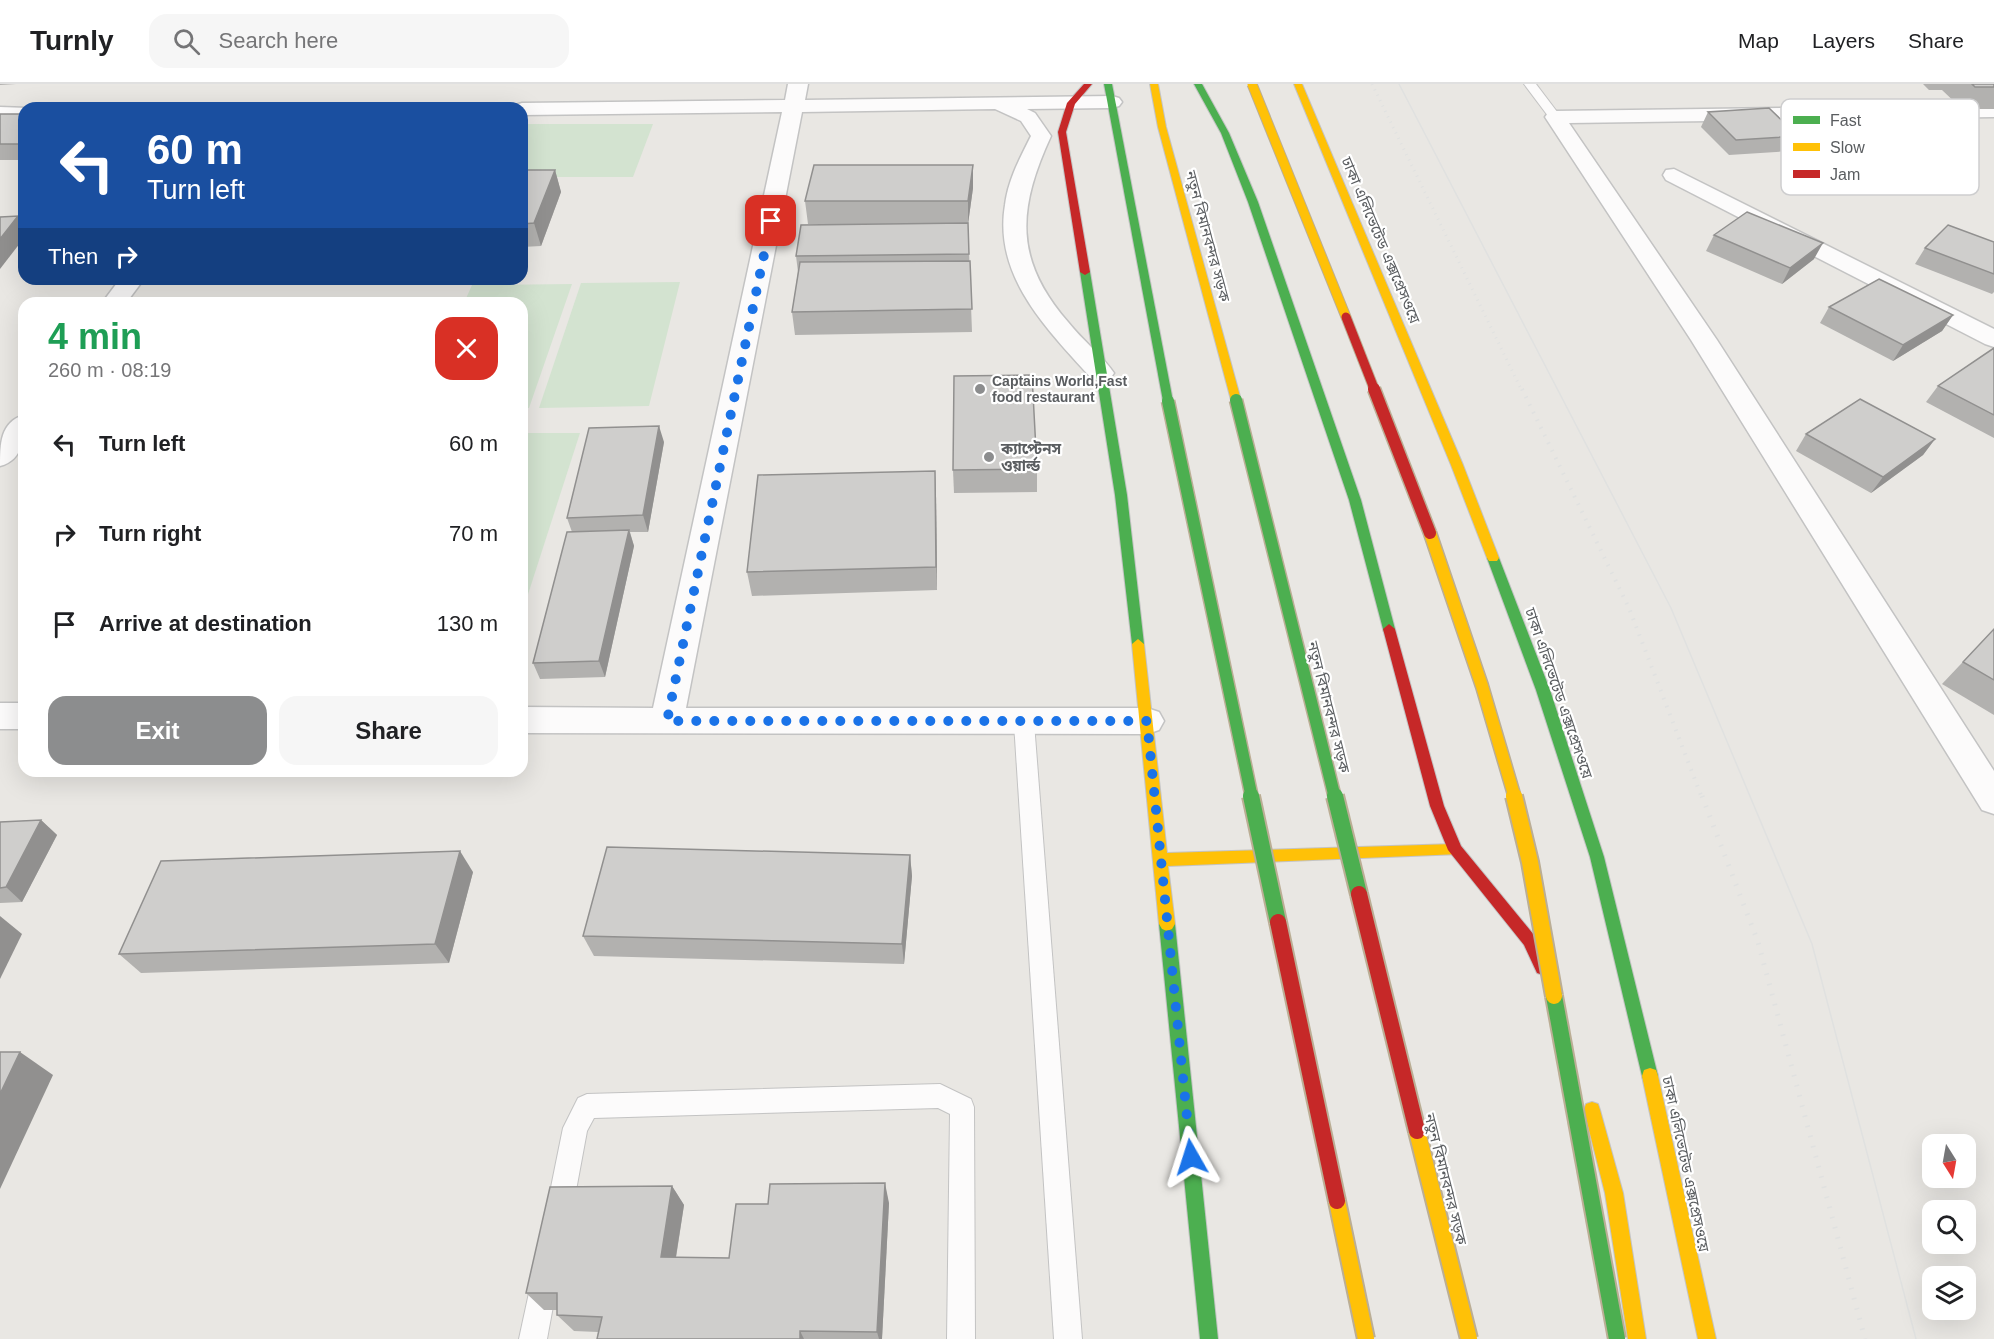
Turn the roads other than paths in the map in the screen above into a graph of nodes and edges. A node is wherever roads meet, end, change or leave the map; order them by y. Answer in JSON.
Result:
{"nodes":[{"id":1,"x":1088,"y":84,"type":"edge"},
{"id":2,"x":1154,"y":84,"type":"edge"},
{"id":3,"x":1198,"y":84,"type":"edge"},
{"id":4,"x":1252,"y":84,"type":"edge"},
{"id":5,"x":1298,"y":84,"type":"edge"},
{"id":6,"x":1530,"y":84,"type":"edge"},
{"id":7,"x":1110,"y":93,"type":"edge"},
{"id":8,"x":797,"y":96,"type":"edge"},
{"id":9,"x":1071,"y":103,"type":"junction"},
{"id":10,"x":1002,"y":105,"type":"junction"},
{"id":11,"x":528,"y":109,"type":"edge"},
{"id":12,"x":1979,"y":111,"type":"edge"},
{"id":13,"x":1994,"y":111,"type":"edge"},
{"id":14,"x":18,"y":113,"type":"edge"},
{"id":15,"x":0,"y":114,"type":"edge"},
{"id":16,"x":1781,"y":114,"type":"edge"},
{"id":17,"x":1555,"y":117,"type":"junction"},
{"id":18,"x":1041,"y":136,"type":"junction"},
{"id":19,"x":1674,"y":175,"type":"dead end"},
{"id":20,"x":1994,"y":339,"type":"edge"},
{"id":21,"x":1101,"y":373,"type":"junction"},
{"id":22,"x":18,"y":432,"type":"edge"},
{"id":23,"x":0,"y":457,"type":"edge"},
{"id":24,"x":0,"y":716,"type":"edge"},
{"id":25,"x":18,"y":716,"type":"edge"},
{"id":26,"x":528,"y":720,"type":"edge"},
{"id":27,"x":667,"y":721,"type":"junction"},
{"id":28,"x":1147,"y":721,"type":"junction"},
{"id":29,"x":1024,"y":723,"type":"junction"},
{"id":30,"x":1994,"y":800,"type":"edge"},
{"id":31,"x":1455,"y":850,"type":"junction"},
{"id":32,"x":1161,"y":860,"type":"junction"},
{"id":33,"x":533,"y":1339,"type":"edge"},
{"id":34,"x":960,"y":1339,"type":"edge"},
{"id":35,"x":1068,"y":1339,"type":"edge"},
{"id":36,"x":1209,"y":1339,"type":"edge"},
{"id":37,"x":1366,"y":1339,"type":"edge"},
{"id":38,"x":1469,"y":1339,"type":"edge"},
{"id":39,"x":1617,"y":1339,"type":"edge"},
{"id":40,"x":1637,"y":1339,"type":"edge"},
{"id":41,"x":1707,"y":1339,"type":"edge"}],
"edges":[{"from":1,"to":9,"type":"main road"},
{"from":2,"to":38,"type":"main road","name":"নতুন বিমানবন্দর সড়ক","bridge":true},
{"from":3,"to":31,"type":"main road"},
{"from":4,"to":39,"type":"main road","bridge":true},
{"from":5,"to":41,"type":"main road","name":"ঢাকা এলিভেটেড এক্সপ্রেসওয়ে"},
{"from":6,"to":17,"type":"lane"},
{"from":7,"to":9,"type":"street"},
{"from":7,"to":37,"type":"main road","bridge":true},
{"from":8,"to":10,"type":"street"},
{"from":8,"to":11,"type":"street"},
{"from":8,"to":27,"type":"street"},
{"from":9,"to":10,"type":"street"},
{"from":9,"to":18,"type":"street"},
{"from":9,"to":21,"type":"main road"},
{"from":10,"to":18,"type":"street"},
{"from":12,"to":13,"type":"street"},
{"from":14,"to":15,"type":"street"},
{"from":16,"to":17,"type":"street"},
{"from":17,"to":30,"type":"street"},
{"from":18,"to":21,"type":"street"},
{"from":19,"to":20,"type":"street"},
{"from":21,"to":28,"type":"main road"},
{"from":22,"to":23,"type":"street"},
{"from":24,"to":25,"type":"street"},
{"from":26,"to":27,"type":"street"},
{"from":27,"to":29,"type":"street"},
{"from":28,"to":29,"type":"street"},
{"from":28,"to":32,"type":"main road"},
{"from":29,"to":35,"type":"lane"},
{"from":31,"to":32,"type":"main road"},
{"from":31,"to":40,"type":"main road"},
{"from":32,"to":36,"type":"main road"},
{"from":33,"to":34,"type":"lane"}]}
